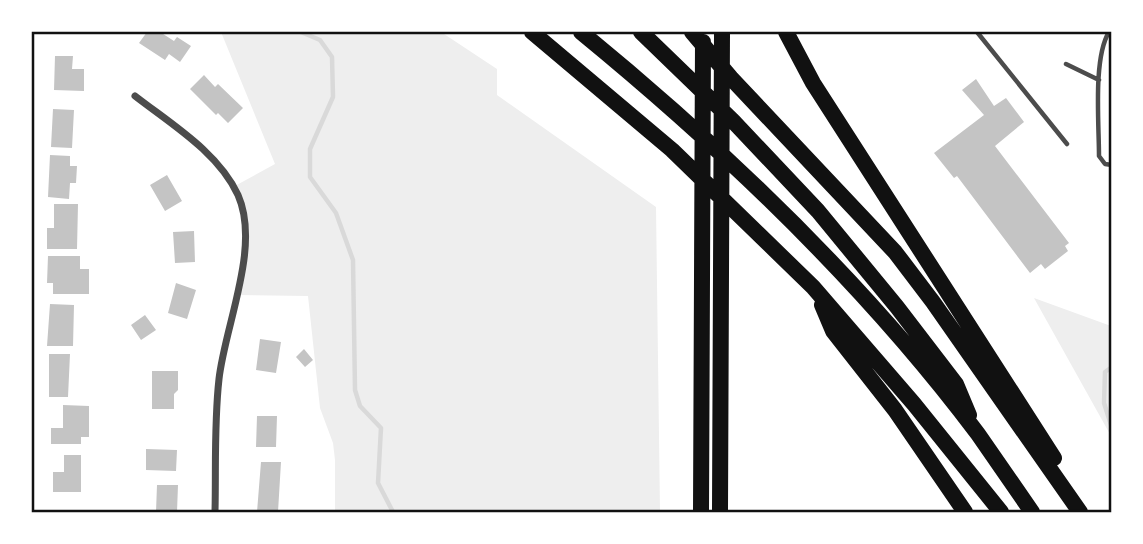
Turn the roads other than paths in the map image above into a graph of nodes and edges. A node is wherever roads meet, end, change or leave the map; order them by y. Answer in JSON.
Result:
{"nodes":[{"id":1,"x":532,"y":32,"type":"edge"},
{"id":2,"x":581,"y":32,"type":"edge"},
{"id":3,"x":641,"y":32,"type":"edge"},
{"id":4,"x":692,"y":32,"type":"edge"},
{"id":5,"x":703,"y":32,"type":"edge"},
{"id":6,"x":722,"y":32,"type":"edge"},
{"id":7,"x":786,"y":32,"type":"edge"},
{"id":8,"x":977,"y":32,"type":"edge"},
{"id":9,"x":1109,"y":32,"type":"edge"},
{"id":10,"x":1066,"y":64,"type":"dead end"},
{"id":11,"x":1099,"y":80,"type":"junction"},
{"id":12,"x":135,"y":96,"type":"dead end"},
{"id":13,"x":1067,"y":144,"type":"dead end"},
{"id":14,"x":1111,"y":165,"type":"edge"},
{"id":15,"x":813,"y":287,"type":"junction"},
{"id":16,"x":977,"y":434,"type":"junction"},
{"id":17,"x":215,"y":513,"type":"edge"},
{"id":18,"x":701,"y":513,"type":"edge"},
{"id":19,"x":720,"y":513,"type":"edge"},
{"id":20,"x":965,"y":513,"type":"edge"},
{"id":21,"x":1001,"y":513,"type":"edge"},
{"id":22,"x":1032,"y":513,"type":"edge"},
{"id":23,"x":1080,"y":513,"type":"edge"},
{"id":24,"x":1089,"y":513,"type":"edge"}],
"edges":[{"from":1,"to":15,"type":"highway"},
{"from":2,"to":16,"type":"highway"},
{"from":3,"to":16,"type":"highway"},
{"from":4,"to":23,"type":"highway"},
{"from":5,"to":18,"type":"highway"},
{"from":6,"to":19,"type":"highway"},
{"from":7,"to":24,"type":"highway"},
{"from":8,"to":13,"type":"lane"},
{"from":9,"to":11,"type":"lane"},
{"from":10,"to":11,"type":"lane"},
{"from":11,"to":14,"type":"lane"},
{"from":12,"to":17,"type":"street"},
{"from":15,"to":20,"type":"highway"},
{"from":15,"to":21,"type":"highway"},
{"from":16,"to":22,"type":"highway"}]}
